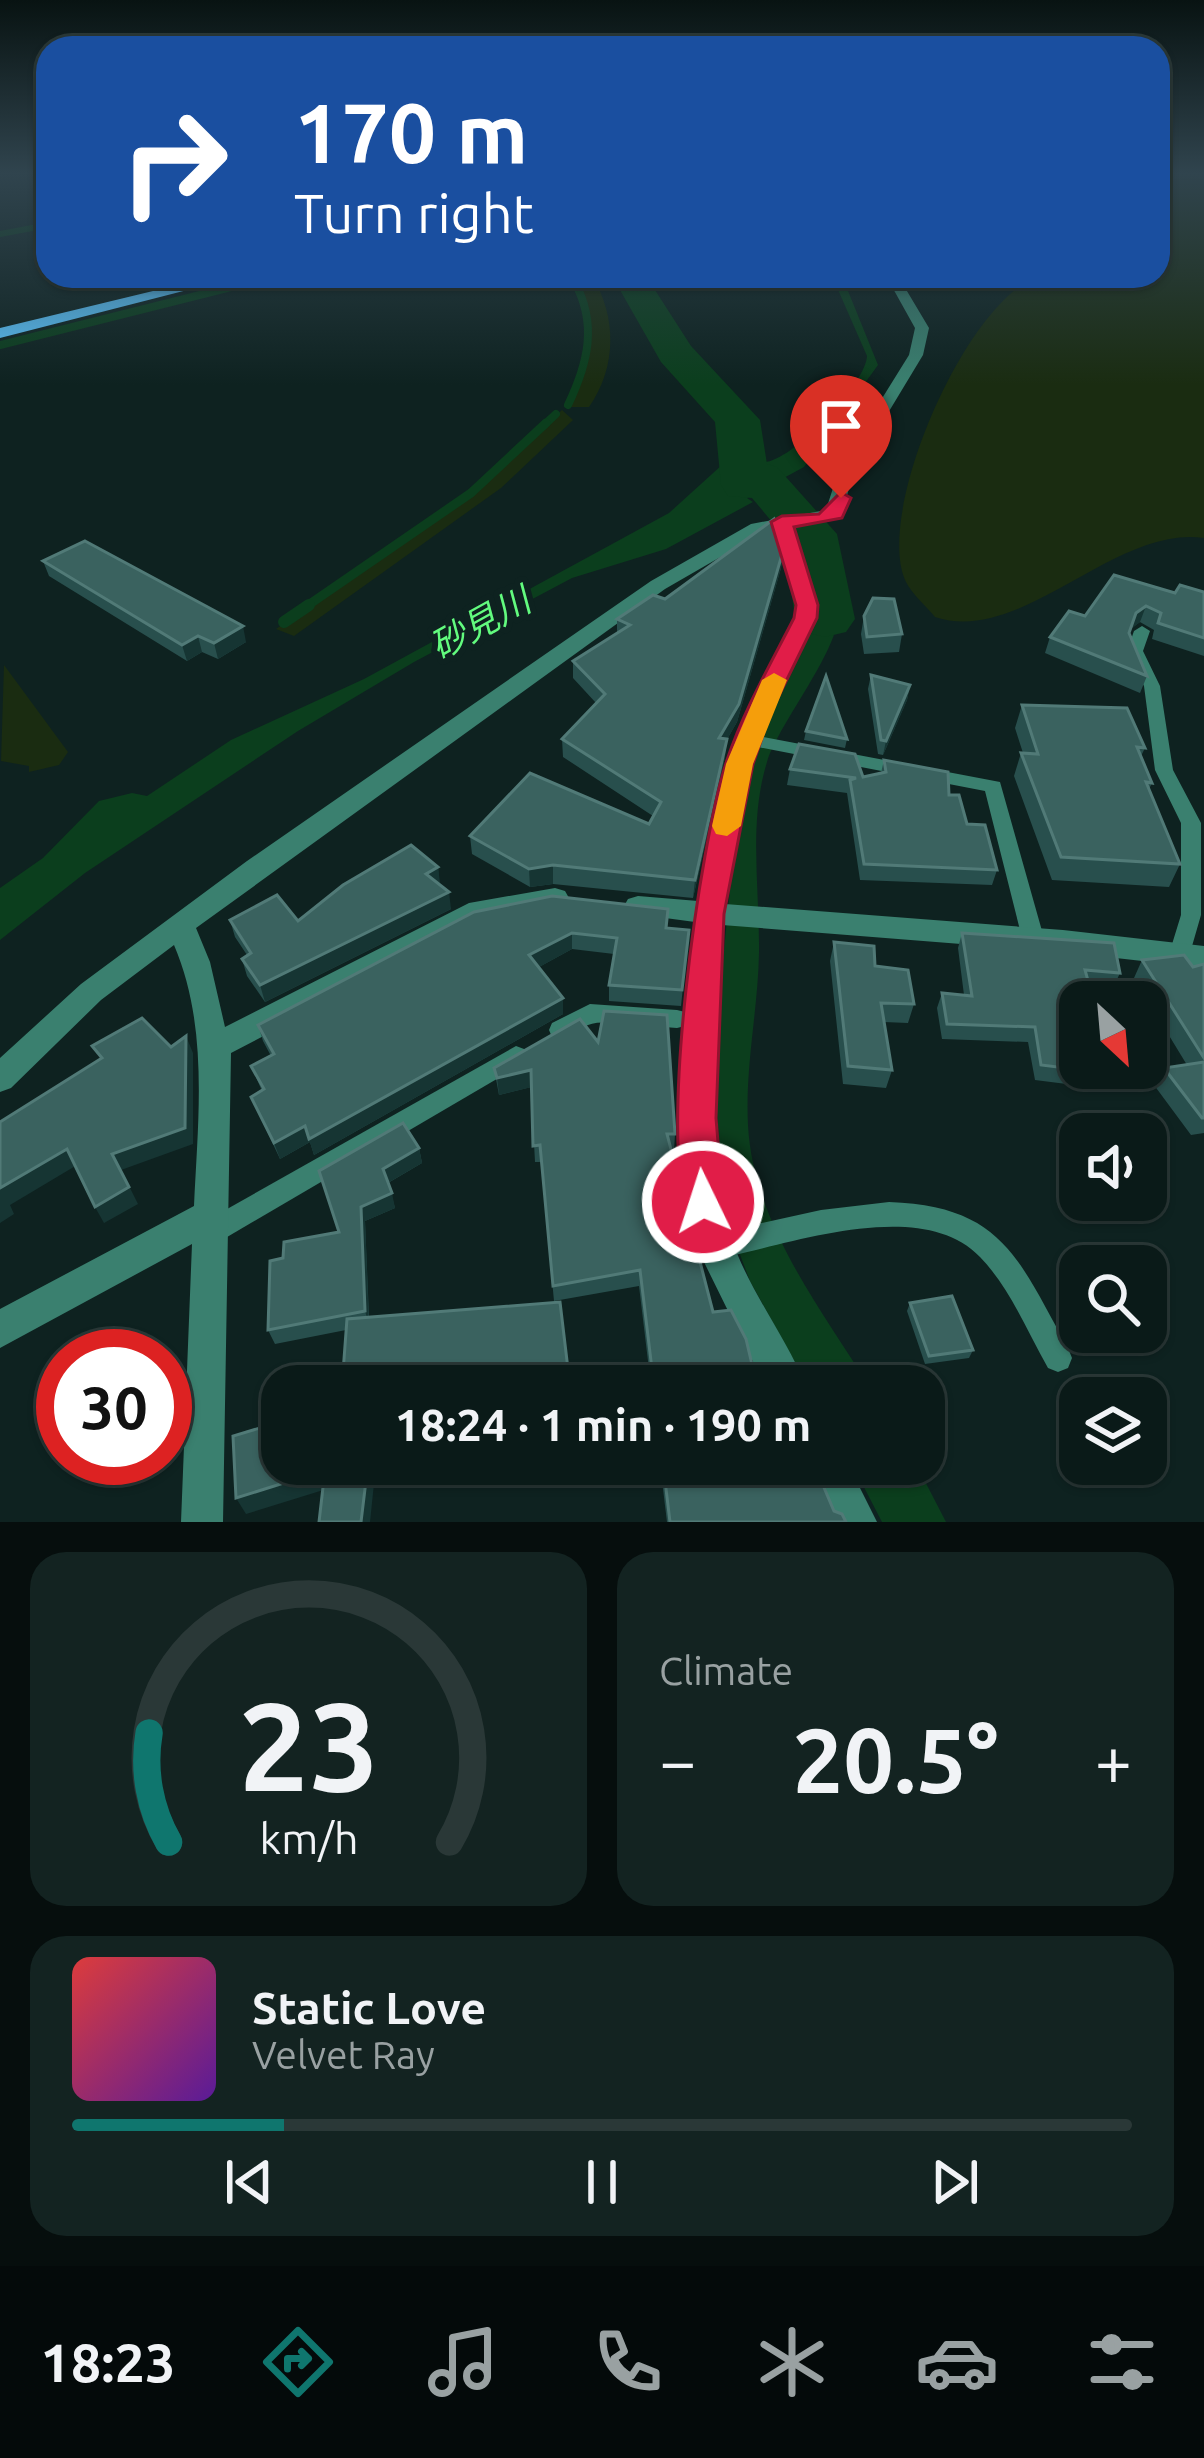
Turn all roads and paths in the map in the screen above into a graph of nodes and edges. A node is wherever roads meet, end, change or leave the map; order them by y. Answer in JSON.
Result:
{"nodes":[{"id":1,"x":184,"y":288,"type":"edge"},
{"id":2,"x":899,"y":288,"type":"edge"},
{"id":3,"x":0,"y":332,"type":"edge"},
{"id":4,"x":786,"y":522,"type":"junction"},
{"id":5,"x":1142,"y":631,"type":"edge"},
{"id":6,"x":748,"y":740,"type":"junction"},
{"id":7,"x":714,"y":914,"type":"junction"},
{"id":8,"x":180,"y":925,"type":"junction"},
{"id":9,"x":1034,"y":938,"type":"junction"},
{"id":10,"x":1192,"y":955,"type":"edge"},
{"id":11,"x":677,"y":1019,"type":"dead end"},
{"id":12,"x":214,"y":1047,"type":"junction"},
{"id":13,"x":0,"y":1078,"type":"edge"},
{"id":14,"x":213,"y":1223,"type":"junction"},
{"id":15,"x":723,"y":1246,"type":"junction"},
{"id":16,"x":0,"y":1329,"type":"edge"},
{"id":17,"x":1058,"y":1358,"type":"dead end"},
{"id":18,"x":777,"y":1365,"type":"edge"},
{"id":19,"x":837,"y":1485,"type":"edge"},
{"id":20,"x":202,"y":1522,"type":"edge"},
{"id":21,"x":856,"y":1522,"type":"edge"}],
"edges":[{"from":1,"to":3,"type":"main road"},
{"from":2,"to":4,"type":"street"},
{"from":4,"to":6,"type":"street"},
{"from":4,"to":8,"type":"street"},
{"from":5,"to":10,"type":"lane"},
{"from":6,"to":7,"type":"street"},
{"from":6,"to":9,"type":"lane"},
{"from":7,"to":9,"type":"street"},
{"from":7,"to":12,"type":"street"},
{"from":7,"to":15,"type":"street"},
{"from":8,"to":12,"type":"street"},
{"from":8,"to":13,"type":"street"},
{"from":9,"to":10,"type":"street"},
{"from":11,"to":14,"type":"lane"},
{"from":12,"to":14,"type":"street"},
{"from":14,"to":16,"type":"street"},
{"from":14,"to":20,"type":"street"},
{"from":15,"to":17,"type":"lane"},
{"from":15,"to":18,"type":"street"},
{"from":19,"to":21,"type":"street"}]}
